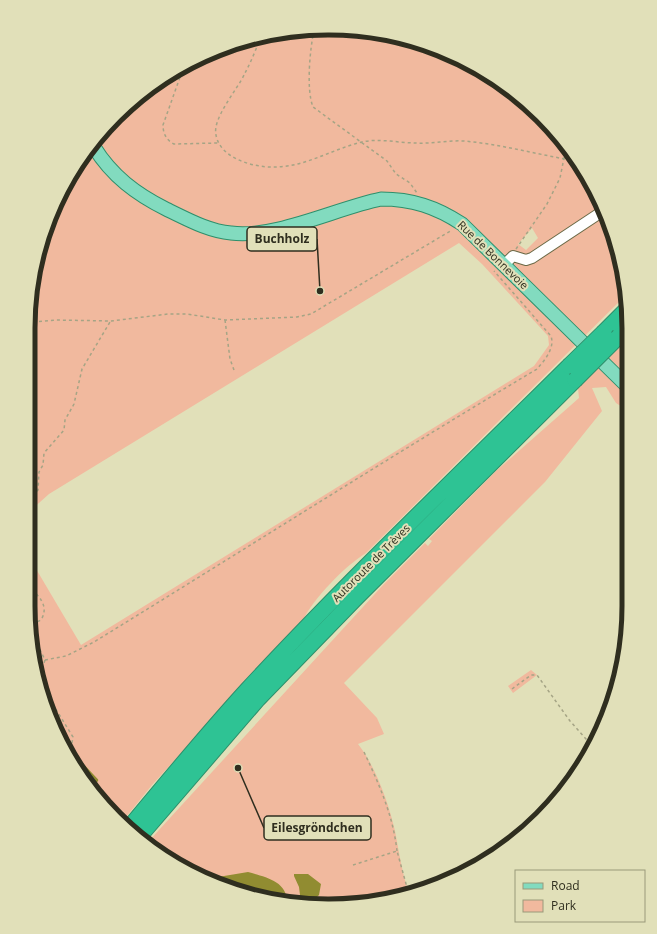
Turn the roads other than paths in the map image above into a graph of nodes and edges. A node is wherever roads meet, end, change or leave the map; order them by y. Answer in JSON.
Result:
{"nodes":[{"id":1,"x":96,"y":150,"type":"edge"},
{"id":2,"x":599,"y":214,"type":"edge"},
{"id":3,"x":503,"y":263,"type":"junction"},
{"id":4,"x":621,"y":314,"type":"edge"},
{"id":5,"x":622,"y":333,"type":"edge"},
{"id":6,"x":572,"y":373,"type":"junction"},
{"id":7,"x":622,"y":381,"type":"edge"},
{"id":8,"x":132,"y":824,"type":"edge"},
{"id":9,"x":143,"y":832,"type":"edge"}],
"edges":[{"from":1,"to":3,"type":"main road","name":"Rue de Bonnevoie"},
{"from":2,"to":3,"type":"lane"},
{"from":3,"to":7,"type":"main road","name":"Rue de Bonnevoie"},
{"from":4,"to":6,"type":"highway","name":"Autoroute de Trèves","bridge":true},
{"from":5,"to":6,"type":"highway","name":"Autoroute de Trèves","bridge":true},
{"from":6,"to":8,"type":"highway","name":"Autoroute de Trèves"},
{"from":6,"to":9,"type":"highway","name":"Autoroute de Trèves"}]}
